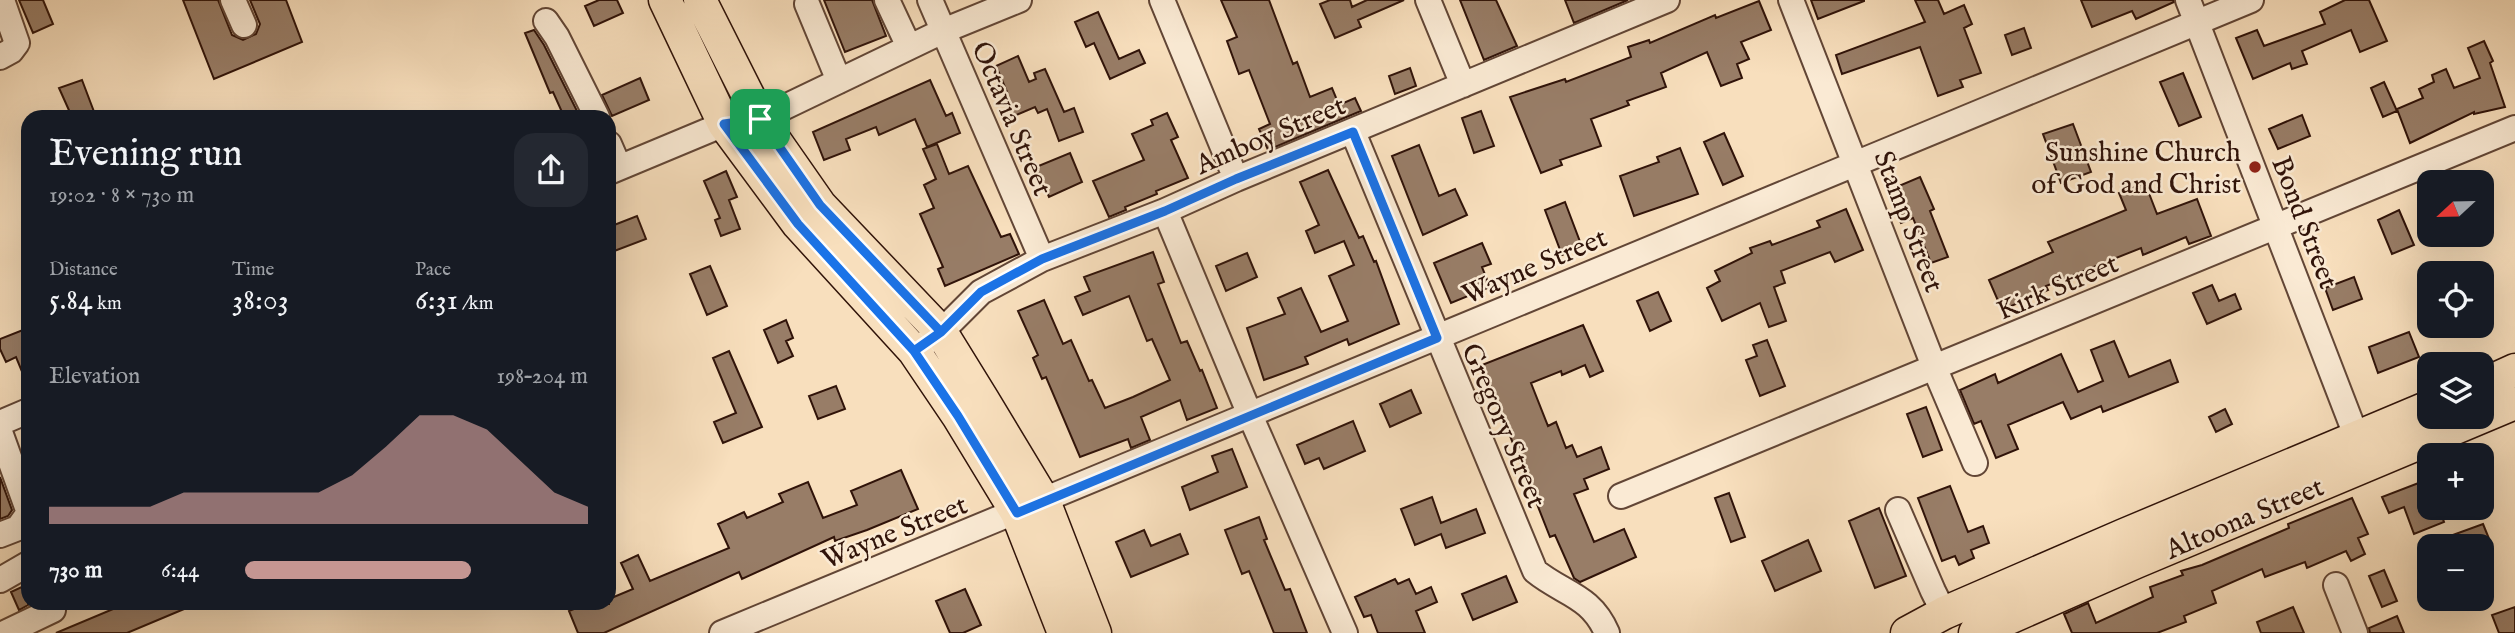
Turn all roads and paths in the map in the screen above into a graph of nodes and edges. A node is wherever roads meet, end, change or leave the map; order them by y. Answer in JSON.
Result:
{"nodes":[{"id":1,"x":2,"y":0,"type":"edge"},
{"id":2,"x":233,"y":0,"type":"edge"},
{"id":3,"x":665,"y":0,"type":"edge"},
{"id":4,"x":700,"y":0,"type":"edge"},
{"id":5,"x":887,"y":0,"type":"edge"},
{"id":6,"x":930,"y":0,"type":"edge"},
{"id":7,"x":1020,"y":0,"type":"edge"},
{"id":8,"x":1162,"y":0,"type":"edge"},
{"id":9,"x":1428,"y":0,"type":"edge"},
{"id":10,"x":1666,"y":0,"type":"edge"},
{"id":11,"x":1791,"y":0,"type":"edge"},
{"id":12,"x":2188,"y":0,"type":"edge"},
{"id":13,"x":2251,"y":0,"type":"edge"},
{"id":14,"x":807,"y":5,"type":"dead end"},
{"id":15,"x":546,"y":21,"type":"dead end"},
{"id":16,"x":2197,"y":23,"type":"junction"},
{"id":17,"x":244,"y":26,"type":"dead end"},
{"id":18,"x":943,"y":31,"type":"junction"},
{"id":19,"x":909,"y":47,"type":"junction"},
{"id":20,"x":0,"y":57,"type":"edge"},
{"id":21,"x":839,"y":80,"type":"junction"},
{"id":22,"x":1463,"y":85,"type":"junction"},
{"id":23,"x":594,"y":110,"type":"edge"},
{"id":24,"x":760,"y":119,"type":"junction"},
{"id":25,"x":724,"y":124,"type":"junction"},
{"id":26,"x":2515,"y":128,"type":"edge"},
{"id":27,"x":1353,"y":132,"type":"junction"},
{"id":28,"x":1856,"y":163,"type":"junction"},
{"id":29,"x":616,"y":169,"type":"edge"},
{"id":30,"x":1236,"y":179,"type":"junction"},
{"id":31,"x":1165,"y":211,"type":"junction"},
{"id":32,"x":2275,"y":227,"type":"junction"},
{"id":33,"x":1042,"y":259,"type":"junction"},
{"id":34,"x":941,"y":332,"type":"junction"},
{"id":35,"x":1437,"y":338,"type":"junction"},
{"id":36,"x":914,"y":351,"type":"junction"},
{"id":37,"x":1935,"y":369,"type":"junction"},
{"id":38,"x":2515,"y":370,"type":"edge"},
{"id":39,"x":2494,"y":380,"type":"edge"},
{"id":40,"x":2515,"y":403,"type":"edge"},
{"id":41,"x":21,"y":414,"type":"edge"},
{"id":42,"x":1250,"y":415,"type":"junction"},
{"id":43,"x":2417,"y":415,"type":"edge"},
{"id":44,"x":0,"y":423,"type":"edge"},
{"id":45,"x":0,"y":432,"type":"edge"},
{"id":46,"x":2362,"y":451,"type":"junction"},
{"id":47,"x":1975,"y":463,"type":"dead end"},
{"id":48,"x":21,"y":492,"type":"edge"},
{"id":49,"x":1622,"y":496,"type":"dead end"},
{"id":50,"x":1030,"y":507,"type":"junction"},
{"id":51,"x":1898,"y":510,"type":"dead end"},
{"id":52,"x":21,"y":525,"type":"edge"},
{"id":53,"x":0,"y":535,"type":"edge"},
{"id":54,"x":21,"y":568,"type":"edge"},
{"id":55,"x":0,"y":580,"type":"edge"},
{"id":56,"x":2336,"y":585,"type":"dead end"},
{"id":57,"x":53,"y":610,"type":"dead end"},
{"id":58,"x":1944,"y":613,"type":"junction"},
{"id":59,"x":5,"y":633,"type":"edge"},
{"id":60,"x":722,"y":633,"type":"edge"},
{"id":61,"x":1064,"y":633,"type":"edge"},
{"id":62,"x":1095,"y":633,"type":"edge"},
{"id":63,"x":1345,"y":633,"type":"edge"},
{"id":64,"x":1607,"y":633,"type":"edge"},
{"id":65,"x":1907,"y":633,"type":"edge"},
{"id":66,"x":1975,"y":633,"type":"edge"},
{"id":67,"x":2355,"y":633,"type":"edge"}],
"edges":[{"from":1,"to":20,"type":"street"},
{"from":2,"to":17,"type":"street"},
{"from":3,"to":25,"type":"main road"},
{"from":4,"to":24,"type":"main road"},
{"from":5,"to":19,"type":"street"},
{"from":6,"to":18,"type":"street","name":"Octavia Street"},
{"from":7,"to":18,"type":"street"},
{"from":8,"to":30,"type":"street"},
{"from":9,"to":22,"type":"street"},
{"from":10,"to":22,"type":"street","name":"Amboy Street"},
{"from":11,"to":28,"type":"street","name":"Stamp Street"},
{"from":12,"to":16,"type":"street","name":"Bond Street"},
{"from":13,"to":16,"type":"street","name":"Wayne Street"},
{"from":14,"to":21,"type":"street"},
{"from":15,"to":23,"type":"street"},
{"from":16,"to":28,"type":"street","name":"Wayne Street"},
{"from":16,"to":32,"type":"street","name":"Bond Street"},
{"from":18,"to":19,"type":"street"},
{"from":18,"to":33,"type":"street","name":"Octavia Street"},
{"from":19,"to":21,"type":"street"},
{"from":21,"to":24,"type":"street"},
{"from":22,"to":27,"type":"street","name":"Amboy Street"},
{"from":24,"to":25,"type":"street"},
{"from":24,"to":34,"type":"main road"},
{"from":25,"to":29,"type":"street"},
{"from":25,"to":36,"type":"main road"},
{"from":26,"to":32,"type":"street","name":"Kirk Street"},
{"from":27,"to":30,"type":"street","name":"Amboy Street"},
{"from":27,"to":35,"type":"street","name":"Gregory Street"},
{"from":28,"to":35,"type":"street","name":"Wayne Street"},
{"from":28,"to":37,"type":"street","name":"Stamp Street"},
{"from":30,"to":31,"type":"street","name":"Amboy Street"},
{"from":31,"to":33,"type":"street","name":"Amboy Street"},
{"from":31,"to":42,"type":"street"},
{"from":32,"to":37,"type":"street","name":"Kirk Street"},
{"from":32,"to":46,"type":"street","name":"Bond Street"},
{"from":33,"to":34,"type":"street","name":"Amboy Street"},
{"from":34,"to":36,"type":"street","name":"Amboy Street"},
{"from":34,"to":50,"type":"main road"},
{"from":35,"to":42,"type":"street","name":"Wayne Street"},
{"from":35,"to":64,"type":"street","name":"Gregory Street"},
{"from":36,"to":50,"type":"main road"},
{"from":37,"to":47,"type":"street","name":"Stamp Street"},
{"from":37,"to":49,"type":"street","name":"Kirk Street"},
{"from":38,"to":39,"type":"main road"},
{"from":40,"to":46,"type":"main road","name":"Altoona Street"},
{"from":41,"to":44,"type":"street"},
{"from":42,"to":50,"type":"street","name":"Wayne Street"},
{"from":42,"to":63,"type":"street"},
{"from":43,"to":46,"type":"main road","name":"Altoona Street"},
{"from":45,"to":48,"type":"street"},
{"from":46,"to":58,"type":"main road","name":"Altoona Street"},
{"from":46,"to":66,"type":"main road","name":"Altoona Street"},
{"from":50,"to":60,"type":"street","name":"Wayne Street"},
{"from":50,"to":61,"type":"main road"},
{"from":50,"to":62,"type":"main road"},
{"from":51,"to":58,"type":"street"},
{"from":52,"to":53,"type":"street"},
{"from":54,"to":55,"type":"street"},
{"from":56,"to":67,"type":"street"},
{"from":57,"to":59,"type":"street"},
{"from":58,"to":65,"type":"main road","name":"Altoona Street"}]}
